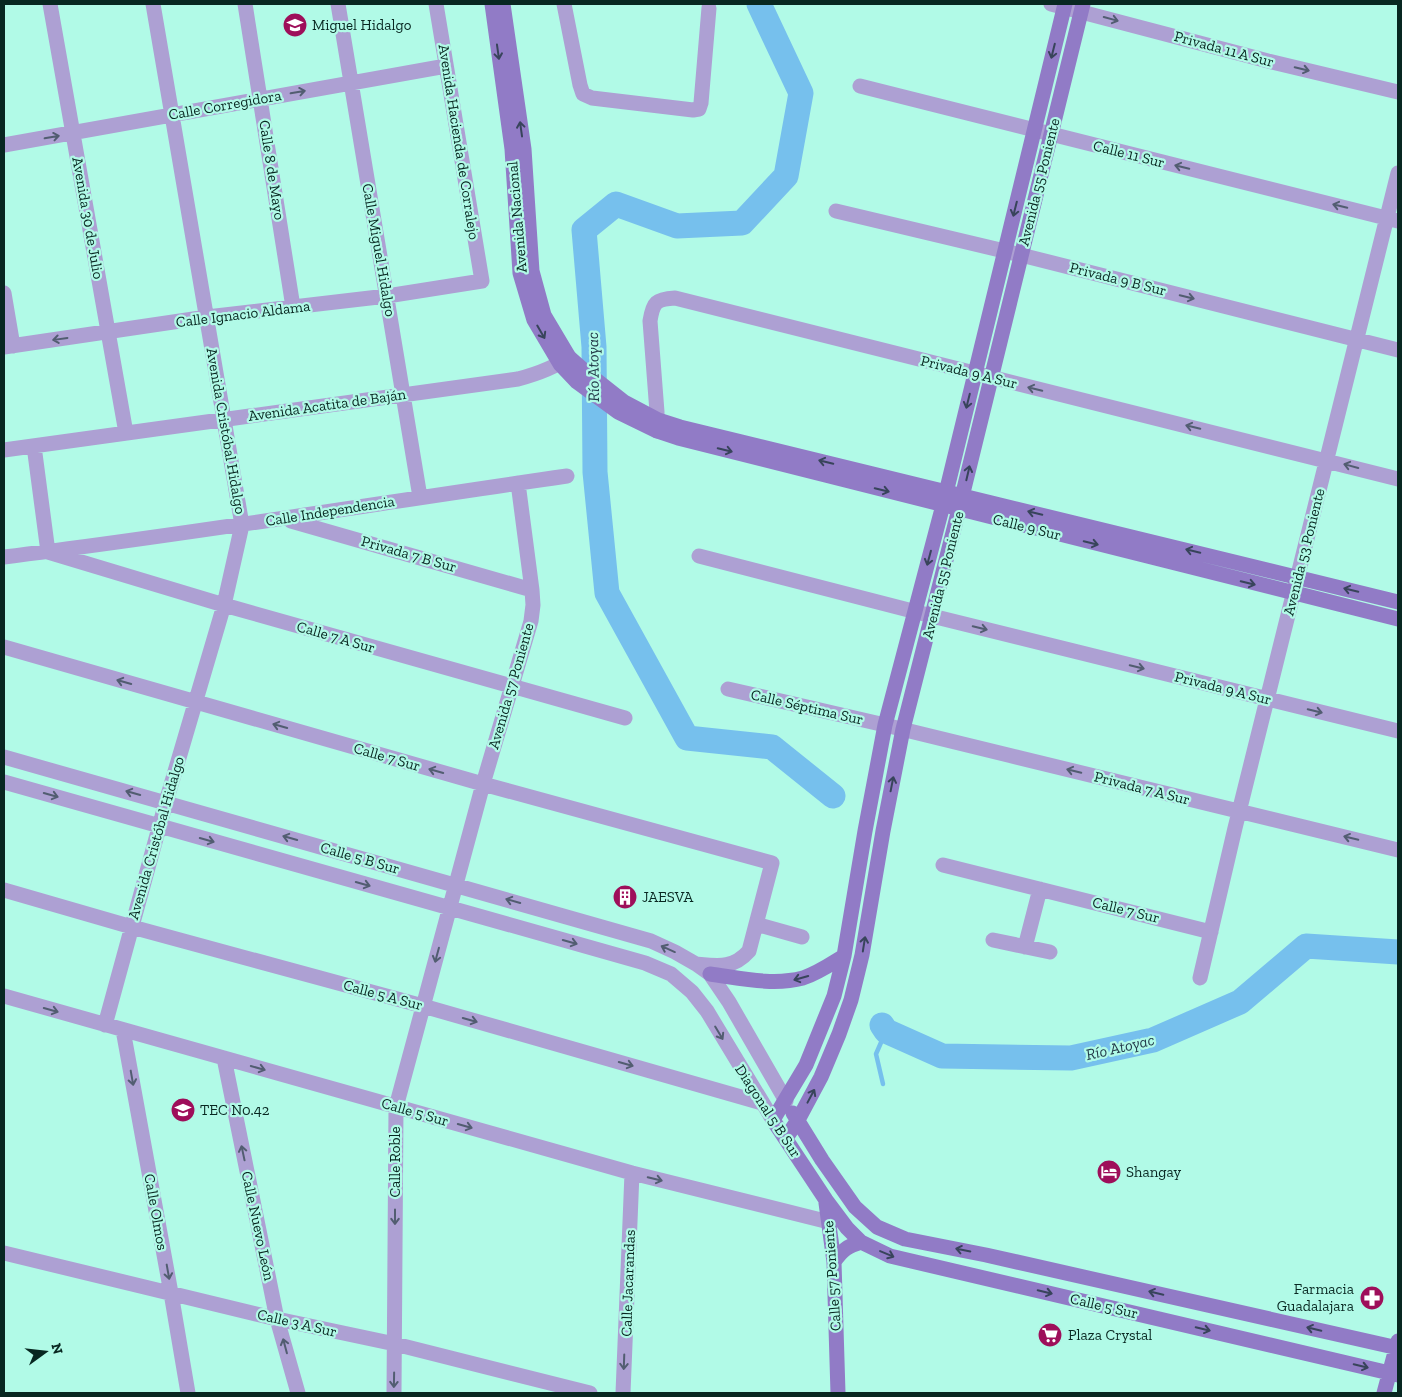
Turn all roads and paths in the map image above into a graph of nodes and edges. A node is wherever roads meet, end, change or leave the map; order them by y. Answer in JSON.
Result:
{"nodes":[{"id":1,"x":50,"y":4,"type":"edge"},
{"id":2,"x":153,"y":4,"type":"edge"},
{"id":3,"x":245,"y":4,"type":"edge"},
{"id":4,"x":338,"y":4,"type":"edge"},
{"id":5,"x":436,"y":4,"type":"edge"},
{"id":6,"x":492,"y":4,"type":"edge"},
{"id":7,"x":503,"y":4,"type":"edge"},
{"id":8,"x":564,"y":4,"type":"edge"},
{"id":9,"x":1060,"y":5,"type":"edge"},
{"id":10,"x":1082,"y":7,"type":"edge"},
{"id":11,"x":709,"y":8,"type":"dead end"},
{"id":12,"x":446,"y":66,"type":"junction"},
{"id":13,"x":351,"y":83,"type":"junction"},
{"id":14,"x":860,"y":86,"type":"dead end"},
{"id":15,"x":1398,"y":92,"type":"edge"},
{"id":16,"x":260,"y":99,"type":"junction"},
{"id":17,"x":172,"y":115,"type":"junction"},
{"id":18,"x":1034,"y":130,"type":"junction"},
{"id":19,"x":74,"y":133,"type":"junction"},
{"id":20,"x":1051,"y":134,"type":"junction"},
{"id":21,"x":4,"y":145,"type":"edge"},
{"id":22,"x":1398,"y":173,"type":"edge"},
{"id":23,"x":836,"y":212,"type":"dead end"},
{"id":24,"x":1393,"y":220,"type":"edge"},
{"id":25,"x":1004,"y":251,"type":"junction"},
{"id":26,"x":1021,"y":255,"type":"junction"},
{"id":27,"x":482,"y":281,"type":"joint"},
{"id":28,"x":4,"y":293,"type":"edge"},
{"id":29,"x":387,"y":296,"type":"junction"},
{"id":30,"x":294,"y":307,"type":"junction"},
{"id":31,"x":207,"y":317,"type":"junction"},
{"id":32,"x":108,"y":332,"type":"junction"},
{"id":33,"x":1357,"y":340,"type":"junction"},
{"id":34,"x":8,"y":347,"type":"edge"},
{"id":35,"x":1398,"y":350,"type":"edge"},
{"id":36,"x":565,"y":360,"type":"junction"},
{"id":37,"x":974,"y":373,"type":"junction"},
{"id":38,"x":991,"y":378,"type":"junction"},
{"id":39,"x":404,"y":394,"type":"junction"},
{"id":40,"x":224,"y":419,"type":"junction"},
{"id":41,"x":657,"y":426,"type":"junction"},
{"id":42,"x":126,"y":433,"type":"junction"},
{"id":43,"x":34,"y":446,"type":"junction"},
{"id":44,"x":4,"y":450,"type":"edge"},
{"id":45,"x":1327,"y":460,"type":"junction"},
{"id":46,"x":567,"y":476,"type":"dead end"},
{"id":47,"x":1398,"y":479,"type":"edge"},
{"id":48,"x":518,"y":483,"type":"junction"},
{"id":49,"x":420,"y":497,"type":"junction"},
{"id":50,"x":944,"y":498,"type":"junction"},
{"id":51,"x":961,"y":502,"type":"junction"},
{"id":52,"x":286,"y":519,"type":"junction"},
{"id":53,"x":242,"y":525,"type":"junction"},
{"id":54,"x":48,"y":552,"type":"junction"},
{"id":55,"x":699,"y":556,"type":"dead end"},
{"id":56,"x":4,"y":557,"type":"edge"},
{"id":57,"x":1298,"y":577,"type":"junction"},
{"id":58,"x":532,"y":590,"type":"junction"},
{"id":59,"x":1293,"y":594,"type":"junction"},
{"id":60,"x":1398,"y":602,"type":"edge"},
{"id":61,"x":224,"y":605,"type":"junction"},
{"id":62,"x":915,"y":612,"type":"junction"},
{"id":63,"x":932,"y":616,"type":"junction"},
{"id":64,"x":1398,"y":619,"type":"edge"},
{"id":65,"x":4,"y":647,"type":"edge"},
{"id":66,"x":510,"y":687,"type":"junction"},
{"id":67,"x":728,"y":689,"type":"dead end"},
{"id":68,"x":1267,"y":699,"type":"junction"},
{"id":69,"x":195,"y":702,"type":"junction"},
{"id":70,"x":625,"y":718,"type":"dead end"},
{"id":71,"x":885,"y":725,"type":"junction"},
{"id":72,"x":903,"y":729,"type":"junction"},
{"id":73,"x":1398,"y":731,"type":"edge"},
{"id":74,"x":4,"y":757,"type":"edge"},
{"id":75,"x":4,"y":782,"type":"edge"},
{"id":76,"x":483,"y":784,"type":"junction"},
{"id":77,"x":166,"y":802,"type":"junction"},
{"id":78,"x":1239,"y":812,"type":"junction"},
{"id":79,"x":159,"y":826,"type":"junction"},
{"id":80,"x":1398,"y":850,"type":"edge"},
{"id":81,"x":943,"y":864,"type":"dead end"},
{"id":82,"x":456,"y":885,"type":"junction"},
{"id":83,"x":1040,"y":889,"type":"junction"},
{"id":84,"x":4,"y":890,"type":"edge"},
{"id":85,"x":450,"y":908,"type":"junction"},
{"id":86,"x":756,"y":924,"type":"junction"},
{"id":87,"x":132,"y":927,"type":"junction"},
{"id":88,"x":1211,"y":932,"type":"junction"},
{"id":89,"x":802,"y":937,"type":"dead end"},
{"id":90,"x":993,"y":940,"type":"dead end"},
{"id":91,"x":1026,"y":947,"type":"junction"},
{"id":92,"x":1050,"y":952,"type":"dead end"},
{"id":93,"x":844,"y":956,"type":"junction"},
{"id":94,"x":696,"y":964,"type":"junction"},
{"id":95,"x":710,"y":974,"type":"junction"},
{"id":96,"x":1200,"y":978,"type":"dead end"},
{"id":97,"x":692,"y":992,"type":"joint"},
{"id":98,"x":4,"y":996,"type":"edge"},
{"id":99,"x":423,"y":1006,"type":"junction"},
{"id":100,"x":105,"y":1025,"type":"junction"},
{"id":101,"x":123,"y":1030,"type":"junction"},
{"id":102,"x":224,"y":1058,"type":"junction"},
{"id":103,"x":786,"y":1101,"type":"junction"},
{"id":104,"x":762,"y":1103,"type":"junction"},
{"id":105,"x":396,"y":1107,"type":"junction"},
{"id":106,"x":773,"y":1120,"type":"junction"},
{"id":107,"x":798,"y":1120,"type":"junction"},
{"id":108,"x":786,"y":1138,"type":"junction"},
{"id":109,"x":822,"y":1160,"type":"junction"},
{"id":110,"x":632,"y":1173,"type":"junction"},
{"id":111,"x":826,"y":1200,"type":"junction"},
{"id":112,"x":855,"y":1207,"type":"joint"},
{"id":113,"x":829,"y":1222,"type":"junction"},
{"id":114,"x":847,"y":1228,"type":"joint"},
{"id":115,"x":861,"y":1242,"type":"junction"},
{"id":116,"x":4,"y":1253,"type":"edge"},
{"id":117,"x":986,"y":1255,"type":"junction"},
{"id":118,"x":834,"y":1262,"type":"junction"},
{"id":119,"x":983,"y":1278,"type":"junction"},
{"id":120,"x":172,"y":1293,"type":"junction"},
{"id":121,"x":277,"y":1319,"type":"junction"},
{"id":122,"x":395,"y":1344,"type":"junction"},
{"id":123,"x":1398,"y":1346,"type":"edge"},
{"id":124,"x":1394,"y":1374,"type":"edge"},
{"id":125,"x":188,"y":1393,"type":"edge"},
{"id":126,"x":298,"y":1393,"type":"edge"},
{"id":127,"x":394,"y":1393,"type":"edge"},
{"id":128,"x":590,"y":1393,"type":"edge"},
{"id":129,"x":623,"y":1393,"type":"edge"},
{"id":130,"x":838,"y":1393,"type":"edge"},
{"id":131,"x":1384,"y":1393,"type":"edge"}],
"edges":[{"from":1,"to":19,"type":"street","name":"Avenida 30 de Julio"},
{"from":2,"to":17,"type":"street","name":"Avenida Cristóbal Hidalgo"},
{"from":3,"to":16,"type":"street","name":"Calle 8 de Mayo"},
{"from":4,"to":13,"type":"street","name":"Calle Miguel Hidalgo"},
{"from":5,"to":12,"type":"street","name":"Avenida Hacienda de Corralejo"},
{"from":6,"to":36,"type":"main road","name":"Avenida Nacional","one_way":true},
{"from":36,"to":7,"type":"main road","name":"Avenida Nacional","one_way":true},
{"from":8,"to":11,"type":"street"},
{"from":9,"to":10,"type":"street","name":"Privada 11 A Sur"},
{"from":9,"to":18,"type":"main road","name":"Avenida 55 Poniente","one_way":true},
{"from":10,"to":15,"type":"street","name":"Privada 11 A Sur","one_way":true},
{"from":10,"to":20,"type":"main road","name":"Avenida 55 Poniente"},
{"from":12,"to":13,"type":"street","name":"Calle Corregidora"},
{"from":12,"to":27,"type":"street","name":"Avenida Hacienda de Corralejo"},
{"from":16,"to":13,"type":"street","name":"Calle Corregidora","one_way":true},
{"from":13,"to":29,"type":"street","name":"Calle Miguel Hidalgo"},
{"from":14,"to":18,"type":"street","name":"Calle 11 Sur"},
{"from":16,"to":17,"type":"street","name":"Calle Corregidora"},
{"from":16,"to":30,"type":"street","name":"Calle 8 de Mayo"},
{"from":17,"to":19,"type":"street","name":"Calle Corregidora"},
{"from":17,"to":31,"type":"street","name":"Avenida Cristóbal Hidalgo"},
{"from":18,"to":20,"type":"street","name":"Calle 11 Sur"},
{"from":18,"to":25,"type":"main road","name":"Avenida 55 Poniente","one_way":true},
{"from":21,"to":19,"type":"street","name":"Calle Corregidora","one_way":true},
{"from":19,"to":32,"type":"street","name":"Avenida 30 de Julio"},
{"from":24,"to":20,"type":"street","name":"Calle 11 Sur","one_way":true},
{"from":20,"to":26,"type":"main road","name":"Avenida 55 Poniente"},
{"from":22,"to":24,"type":"street","name":"Avenida 53 Poniente"},
{"from":23,"to":25,"type":"street","name":"Privada 9 B Sur"},
{"from":24,"to":33,"type":"street","name":"Avenida 53 Poniente"},
{"from":25,"to":26,"type":"street","name":"Privada 9 B Sur"},
{"from":25,"to":37,"type":"main road","name":"Avenida 55 Poniente"},
{"from":26,"to":33,"type":"street","name":"Privada 9 B Sur","one_way":true},
{"from":26,"to":38,"type":"main road","name":"Avenida 55 Poniente"},
{"from":27,"to":29,"type":"street","name":"Calle Ignacio Aldama"},
{"from":28,"to":34,"type":"street"},
{"from":29,"to":30,"type":"street","name":"Calle Ignacio Aldama"},
{"from":29,"to":39,"type":"street","name":"Calle Miguel Hidalgo"},
{"from":30,"to":31,"type":"street","name":"Calle Ignacio Aldama"},
{"from":31,"to":32,"type":"street","name":"Calle Ignacio Aldama"},
{"from":31,"to":40,"type":"street","name":"Avenida Cristóbal Hidalgo"},
{"from":32,"to":34,"type":"street","name":"Calle Ignacio Aldama","one_way":true},
{"from":32,"to":42,"type":"street","name":"Avenida 30 de Julio"},
{"from":33,"to":35,"type":"street","name":"Privada 9 B Sur"},
{"from":33,"to":45,"type":"street","name":"Avenida 53 Poniente"},
{"from":36,"to":39,"type":"street","name":"Avenida Acatita de Baján"},
{"from":36,"to":41,"type":"main road","name":"Avenida Nacional"},
{"from":37,"to":38,"type":"street","name":"Privada 9 A Sur"},
{"from":37,"to":41,"type":"street","name":"Privada 9 A Sur"},
{"from":37,"to":50,"type":"main road","name":"Avenida 55 Poniente","one_way":true},
{"from":45,"to":38,"type":"street","name":"Privada 9 A Sur","one_way":true},
{"from":51,"to":38,"type":"main road","name":"Avenida 55 Poniente","one_way":true},
{"from":39,"to":40,"type":"street","name":"Avenida Acatita de Baján"},
{"from":39,"to":49,"type":"street","name":"Calle Miguel Hidalgo"},
{"from":40,"to":42,"type":"street","name":"Avenida Acatita de Baján"},
{"from":40,"to":53,"type":"street","name":"Avenida Cristóbal Hidalgo"},
{"from":41,"to":50,"type":"main road","name":"Calle 9 Sur"},
{"from":42,"to":43,"type":"street","name":"Avenida Acatita de Baján"},
{"from":43,"to":44,"type":"street","name":"Avenida Acatita de Baján"},
{"from":43,"to":54,"type":"street"},
{"from":47,"to":45,"type":"street","name":"Privada 9 A Sur","one_way":true},
{"from":45,"to":57,"type":"street","name":"Avenida 53 Poniente"},
{"from":46,"to":48,"type":"street","name":"Calle Independencia"},
{"from":48,"to":49,"type":"street","name":"Calle Independencia"},
{"from":48,"to":58,"type":"street","name":"Avenida 57 Poniente"},
{"from":49,"to":52,"type":"street","name":"Calle Independencia"},
{"from":50,"to":51,"type":"main road","name":"Calle 9 Sur"},
{"from":50,"to":62,"type":"main road","name":"Avenida 55 Poniente","one_way":true},
{"from":57,"to":51,"type":"main road","name":"Calle 9 Sur","one_way":true},
{"from":51,"to":59,"type":"main road","name":"Calle 9 Sur","one_way":true},
{"from":51,"to":63,"type":"main road","name":"Avenida 55 Poniente"},
{"from":52,"to":53,"type":"street","name":"Calle Independencia"},
{"from":52,"to":58,"type":"street","name":"Privada 7 B Sur"},
{"from":53,"to":54,"type":"street","name":"Calle Independencia"},
{"from":53,"to":61,"type":"street","name":"Avenida Cristóbal Hidalgo"},
{"from":54,"to":56,"type":"street","name":"Calle Independencia"},
{"from":54,"to":61,"type":"street","name":"Calle 7 A Sur"},
{"from":55,"to":62,"type":"street","name":"Privada 9 A Sur"},
{"from":57,"to":59,"type":"street","name":"Avenida 53 Poniente"},
{"from":60,"to":57,"type":"main road","name":"Calle 9 Sur","one_way":true},
{"from":58,"to":66,"type":"street","name":"Avenida 57 Poniente"},
{"from":59,"to":64,"type":"main road","name":"Calle 9 Sur"},
{"from":59,"to":68,"type":"street","name":"Avenida 53 Poniente"},
{"from":61,"to":66,"type":"street","name":"Calle 7 A Sur"},
{"from":61,"to":69,"type":"street","name":"Avenida Cristóbal Hidalgo"},
{"from":62,"to":63,"type":"street","name":"Privada 9 A Sur"},
{"from":62,"to":71,"type":"main road","name":"Avenida 55 Poniente"},
{"from":63,"to":68,"type":"street","name":"Privada 9 A Sur","one_way":true},
{"from":63,"to":72,"type":"main road","name":"Avenida 55 Poniente"},
{"from":69,"to":65,"type":"street","name":"Calle 7 Sur","one_way":true},
{"from":66,"to":70,"type":"street","name":"Calle 7 A Sur"},
{"from":66,"to":76,"type":"street","name":"Avenida 57 Poniente"},
{"from":67,"to":71,"type":"street","name":"Calle Séptima Sur"},
{"from":68,"to":73,"type":"street","name":"Privada 9 A Sur","one_way":true},
{"from":68,"to":78,"type":"street","name":"Avenida 53 Poniente"},
{"from":76,"to":69,"type":"street","name":"Calle 7 Sur","one_way":true},
{"from":69,"to":77,"type":"street","name":"Avenida Cristóbal Hidalgo"},
{"from":71,"to":72,"type":"street","name":"Privada 7 A Sur"},
{"from":71,"to":93,"type":"main road","name":"Avenida 55 Poniente"},
{"from":78,"to":72,"type":"street","name":"Privada 7 A Sur","one_way":true},
{"from":107,"to":72,"type":"main road","name":"Avenida 55 Poniente","one_way":true},
{"from":77,"to":74,"type":"street","name":"Calle 5 B Sur","one_way":true},
{"from":75,"to":79,"type":"street","name":"Calle 5 B Sur","one_way":true},
{"from":76,"to":82,"type":"street","name":"Avenida 57 Poniente"},
{"from":76,"to":86,"type":"street","name":"Calle 7 Sur"},
{"from":77,"to":79,"type":"street","name":"Avenida Cristóbal Hidalgo"},
{"from":82,"to":77,"type":"street","name":"Calle 5 B Sur","one_way":true},
{"from":80,"to":78,"type":"street","name":"Privada 7 A Sur","one_way":true},
{"from":78,"to":88,"type":"street","name":"Avenida 53 Poniente"},
{"from":79,"to":85,"type":"street","name":"Calle 5 B Sur","one_way":true},
{"from":79,"to":87,"type":"street","name":"Avenida Cristóbal Hidalgo"},
{"from":81,"to":83,"type":"street","name":"Calle 7 Sur"},
{"from":82,"to":85,"type":"street","name":"Avenida 57 Poniente"},
{"from":94,"to":82,"type":"street","name":"Calle 5 B Sur","one_way":true},
{"from":83,"to":88,"type":"street","name":"Calle 7 Sur"},
{"from":83,"to":91,"type":"street"},
{"from":84,"to":87,"type":"street","name":"Calle 5 A Sur"},
{"from":85,"to":97,"type":"street","name":"Calle 5 B Sur","one_way":true},
{"from":85,"to":99,"type":"street","name":"Calle Roble","one_way":true},
{"from":86,"to":89,"type":"street"},
{"from":86,"to":94,"type":"street"},
{"from":87,"to":99,"type":"street","name":"Calle 5 A Sur"},
{"from":87,"to":100,"type":"street","name":"Avenida Cristóbal Hidalgo"},
{"from":88,"to":96,"type":"street","name":"Avenida 53 Poniente"},
{"from":90,"to":91,"type":"street"},
{"from":91,"to":92,"type":"street"},
{"from":93,"to":95,"type":"main road","one_way":true},
{"from":93,"to":103,"type":"main road","name":"Avenida 55 Poniente"},
{"from":94,"to":95,"type":"street","name":"Calle 5 B Sur"},
{"from":95,"to":103,"type":"street","name":"Diagonal 5 B Sur"},
{"from":97,"to":104,"type":"street","name":"Diagonal 5 B Sur","one_way":true},
{"from":98,"to":100,"type":"street","name":"Calle 5 Sur","one_way":true},
{"from":99,"to":104,"type":"street","name":"Calle 5 A Sur","one_way":true},
{"from":99,"to":105,"type":"street","name":"Calle Roble"},
{"from":100,"to":101,"type":"street","name":"Calle 5 Sur"},
{"from":101,"to":102,"type":"street","name":"Calle 5 Sur"},
{"from":101,"to":120,"type":"street","name":"Calle Olmos","one_way":true},
{"from":102,"to":105,"type":"street","name":"Calle 5 Sur","one_way":true},
{"from":121,"to":102,"type":"street","name":"Calle Nuevo León","one_way":true},
{"from":103,"to":106,"type":"main road","name":"Avenida 55 Poniente"},
{"from":103,"to":107,"type":"main road","name":"Diagonal 5 B Sur"},
{"from":104,"to":106,"type":"street","name":"Diagonal 5 B Sur"},
{"from":105,"to":110,"type":"street","name":"Calle 5 Sur","one_way":true},
{"from":105,"to":122,"type":"street","name":"Calle Roble","one_way":true},
{"from":106,"to":108,"type":"main road","name":"Diagonal 5 B Sur"},
{"from":107,"to":108,"type":"main road","name":"Avenida 55 Poniente"},
{"from":107,"to":109,"type":"main road","name":"Diagonal 5 B Sur"},
{"from":108,"to":111,"type":"main road","name":"Diagonal 5 B Sur"},
{"from":109,"to":111,"type":"main road","name":"Calle 57 Poniente"},
{"from":109,"to":112,"type":"main road","name":"Diagonal 5 B Sur"},
{"from":110,"to":113,"type":"street","name":"Calle 5 Sur","one_way":true},
{"from":110,"to":129,"type":"street","name":"Calle Jacarandas","one_way":true},
{"from":111,"to":113,"type":"main road","name":"Calle 57 Poniente"},
{"from":111,"to":114,"type":"main road","name":"Diagonal 5 B Sur"},
{"from":117,"to":112,"type":"main road","name":"Calle 5 Sur","one_way":true},
{"from":113,"to":118,"type":"main road","name":"Calle 57 Poniente"},
{"from":114,"to":115,"type":"main road","name":"Calle 5 Sur"},
{"from":115,"to":118,"type":"main road"},
{"from":115,"to":119,"type":"main road","name":"Calle 5 Sur","one_way":true},
{"from":116,"to":120,"type":"street","name":"Calle 3 A Sur"},
{"from":117,"to":119,"type":"main road"},
{"from":123,"to":117,"type":"main road","name":"Calle 5 Sur","one_way":true},
{"from":118,"to":130,"type":"main road","name":"Calle 57 Poniente"},
{"from":119,"to":124,"type":"main road","name":"Calle 5 Sur","one_way":true},
{"from":120,"to":121,"type":"street","name":"Calle 3 A Sur"},
{"from":120,"to":125,"type":"street","name":"Calle Olmos"},
{"from":121,"to":122,"type":"street","name":"Calle 3 A Sur"},
{"from":126,"to":121,"type":"street","name":"Calle Nuevo León","one_way":true},
{"from":122,"to":127,"type":"street","name":"Calle Roble","one_way":true},
{"from":122,"to":128,"type":"street","name":"Calle 3 A Sur"},
{"from":123,"to":124,"type":"main road"},
{"from":124,"to":131,"type":"main road"}]}
